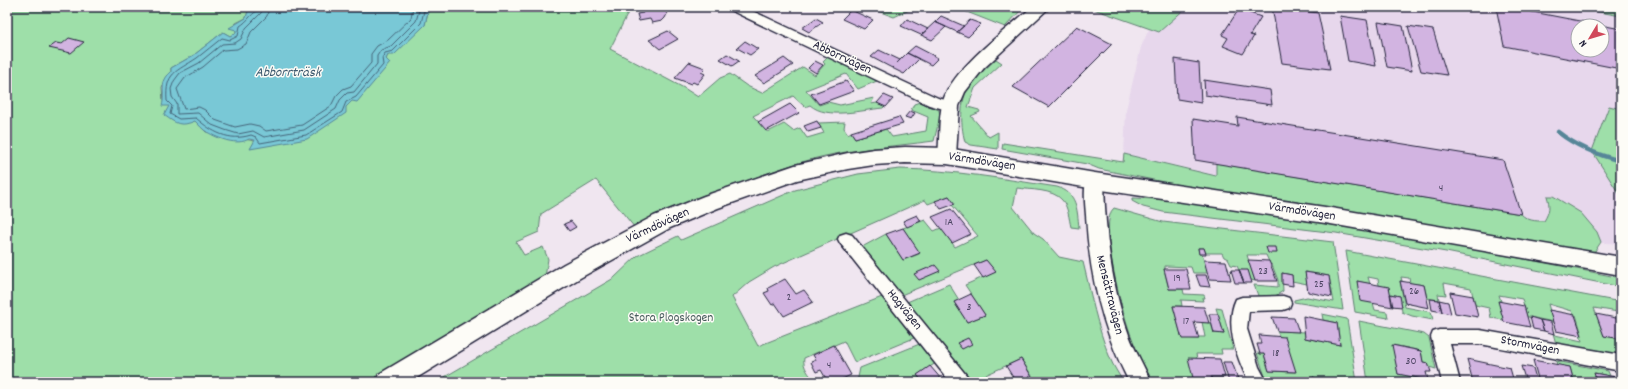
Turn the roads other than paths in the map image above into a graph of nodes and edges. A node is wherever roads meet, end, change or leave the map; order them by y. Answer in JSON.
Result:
{"nodes":[{"id":1,"x":734,"y":7,"type":"edge"},
{"id":2,"x":1042,"y":7,"type":"edge"},
{"id":3,"x":951,"y":106,"type":"junction"},
{"id":4,"x":948,"y":156,"type":"junction"},
{"id":5,"x":1095,"y":180,"type":"junction"},
{"id":6,"x":846,"y":238,"type":"dead end"},
{"id":7,"x":1621,"y":266,"type":"edge"},
{"id":8,"x":1283,"y":303,"type":"dead end"},
{"id":9,"x":1621,"y":363,"type":"edge"},
{"id":10,"x":388,"y":382,"type":"edge"},
{"id":11,"x":961,"y":382,"type":"edge"},
{"id":12,"x":1140,"y":382,"type":"edge"},
{"id":13,"x":1258,"y":382,"type":"edge"},
{"id":14,"x":1451,"y":382,"type":"edge"}],
"edges":[{"from":1,"to":3,"type":"street","name":"Abborrvägen"},
{"from":2,"to":3,"type":"street"},
{"from":3,"to":4,"type":"street"},
{"from":4,"to":5,"type":"main road","name":"Värmdövägen"},
{"from":4,"to":10,"type":"main road","name":"Värmdövägen"},
{"from":5,"to":7,"type":"main road","name":"Värmdövägen"},
{"from":5,"to":12,"type":"street","name":"Mensättravägen"},
{"from":6,"to":11,"type":"street","name":"Hagvägen"},
{"from":8,"to":13,"type":"street"},
{"from":9,"to":14,"type":"street","name":"Stormvägen"}]}
